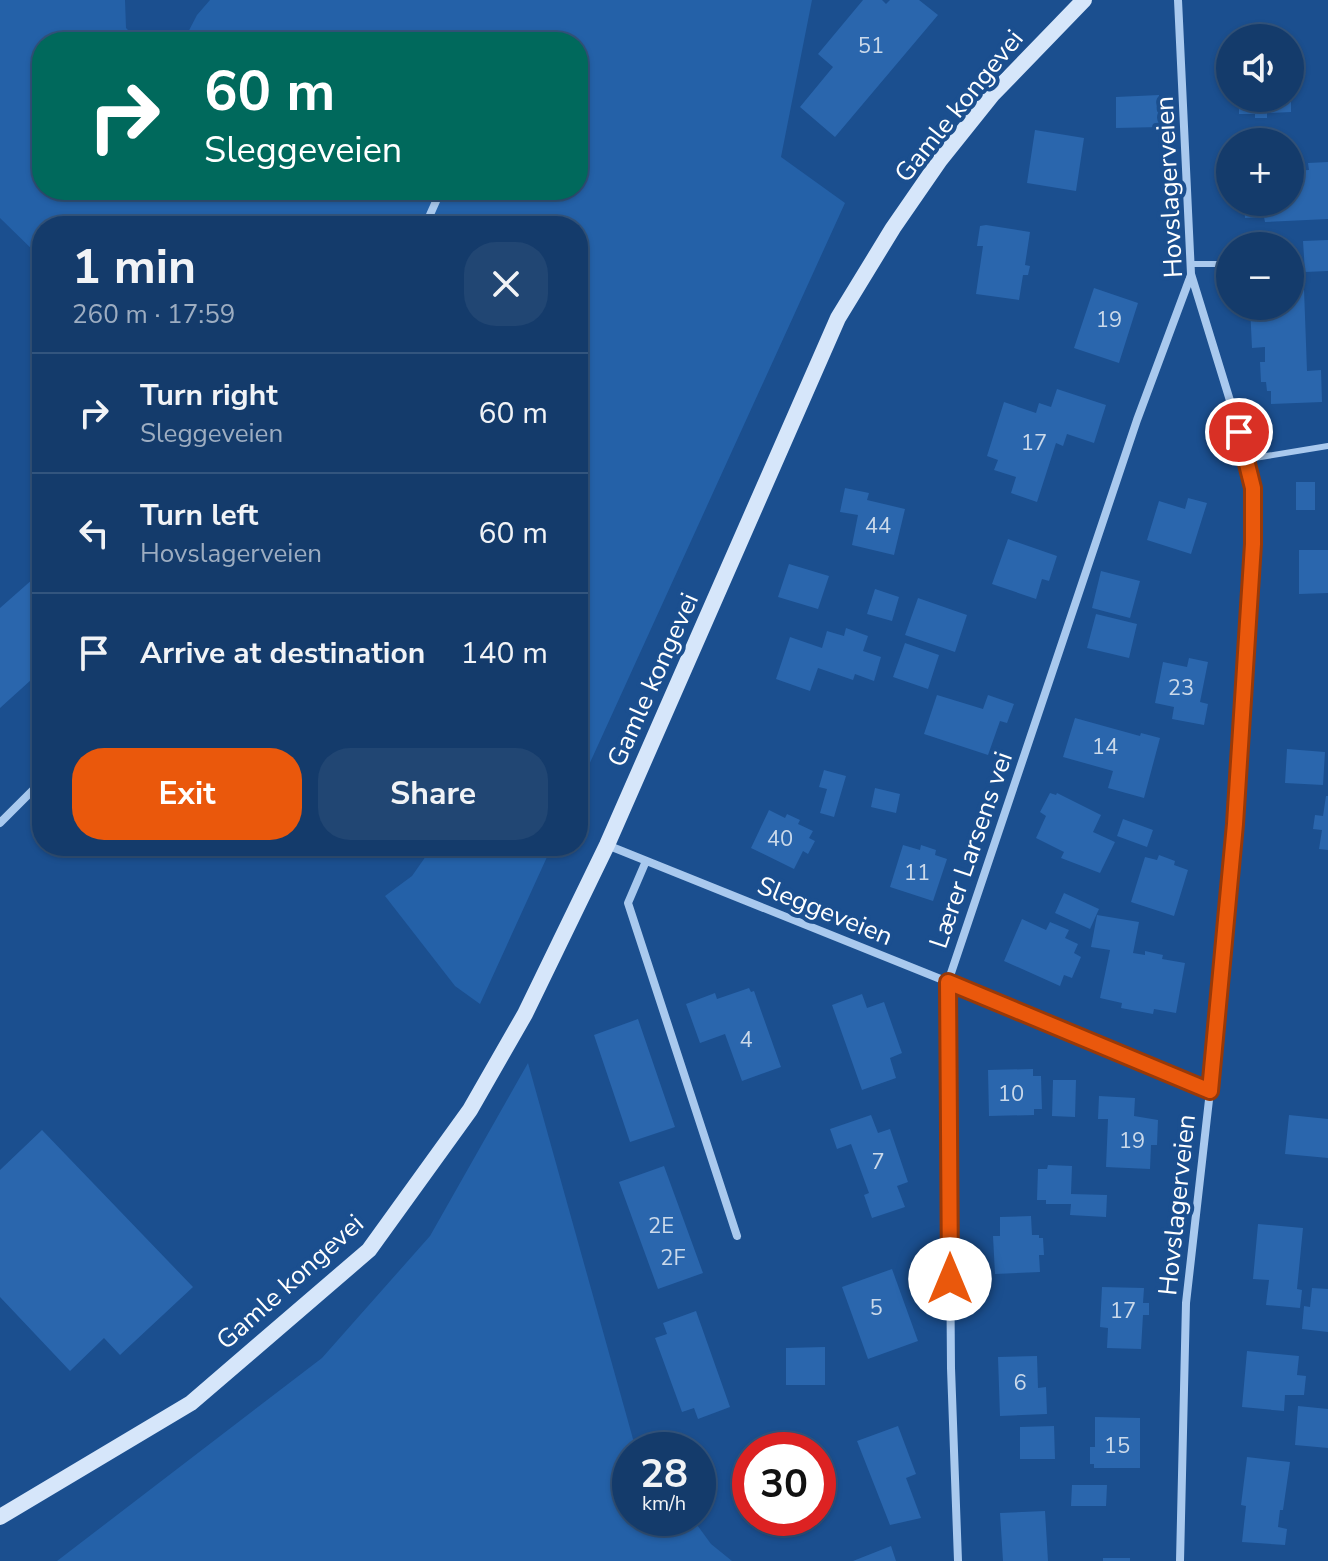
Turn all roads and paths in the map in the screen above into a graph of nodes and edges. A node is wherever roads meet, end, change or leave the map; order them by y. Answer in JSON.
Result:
{"nodes":[{"id":1,"x":1084,"y":0,"type":"edge"},
{"id":2,"x":1178,"y":0,"type":"edge"},
{"id":3,"x":1190,"y":264,"type":"junction"},
{"id":4,"x":1216,"y":264,"type":"edge"},
{"id":5,"x":1191,"y":274,"type":"junction"},
{"id":6,"x":1328,"y":446,"type":"edge"},
{"id":7,"x":1248,"y":459,"type":"junction"},
{"id":8,"x":32,"y":791,"type":"edge"},
{"id":9,"x":0,"y":823,"type":"edge"},
{"id":10,"x":607,"y":845,"type":"junction"},
{"id":11,"x":646,"y":861,"type":"junction"},
{"id":12,"x":948,"y":982,"type":"junction"},
{"id":13,"x":1210,"y":1091,"type":"junction"},
{"id":14,"x":737,"y":1236,"type":"dead end"},
{"id":15,"x":0,"y":1517,"type":"edge"},
{"id":16,"x":958,"y":1561,"type":"edge"},
{"id":17,"x":1180,"y":1561,"type":"edge"}],
"edges":[{"from":1,"to":10,"type":"main road","name":"Gamle kongevei"},
{"from":2,"to":3,"type":"street","name":"Hovslagerveien"},
{"from":3,"to":4,"type":"lane"},
{"from":3,"to":5,"type":"street","name":"Hovslagerveien"},
{"from":5,"to":7,"type":"street","name":"Hovslagerveien"},
{"from":5,"to":12,"type":"street","name":"Lærer Larsens vei"},
{"from":6,"to":7,"type":"lane"},
{"from":7,"to":13,"type":"street","name":"Hovslagerveien"},
{"from":8,"to":9,"type":"street"},
{"from":10,"to":11,"type":"street","name":"Sleggeveien"},
{"from":10,"to":15,"type":"main road","name":"Gamle kongevei"},
{"from":11,"to":12,"type":"street","name":"Sleggeveien"},
{"from":11,"to":14,"type":"street"},
{"from":12,"to":13,"type":"street","name":"Sleggeveien"},
{"from":12,"to":16,"type":"street","name":"Lærer Larsens vei"},
{"from":13,"to":17,"type":"street","name":"Hovslagerveien"}]}
